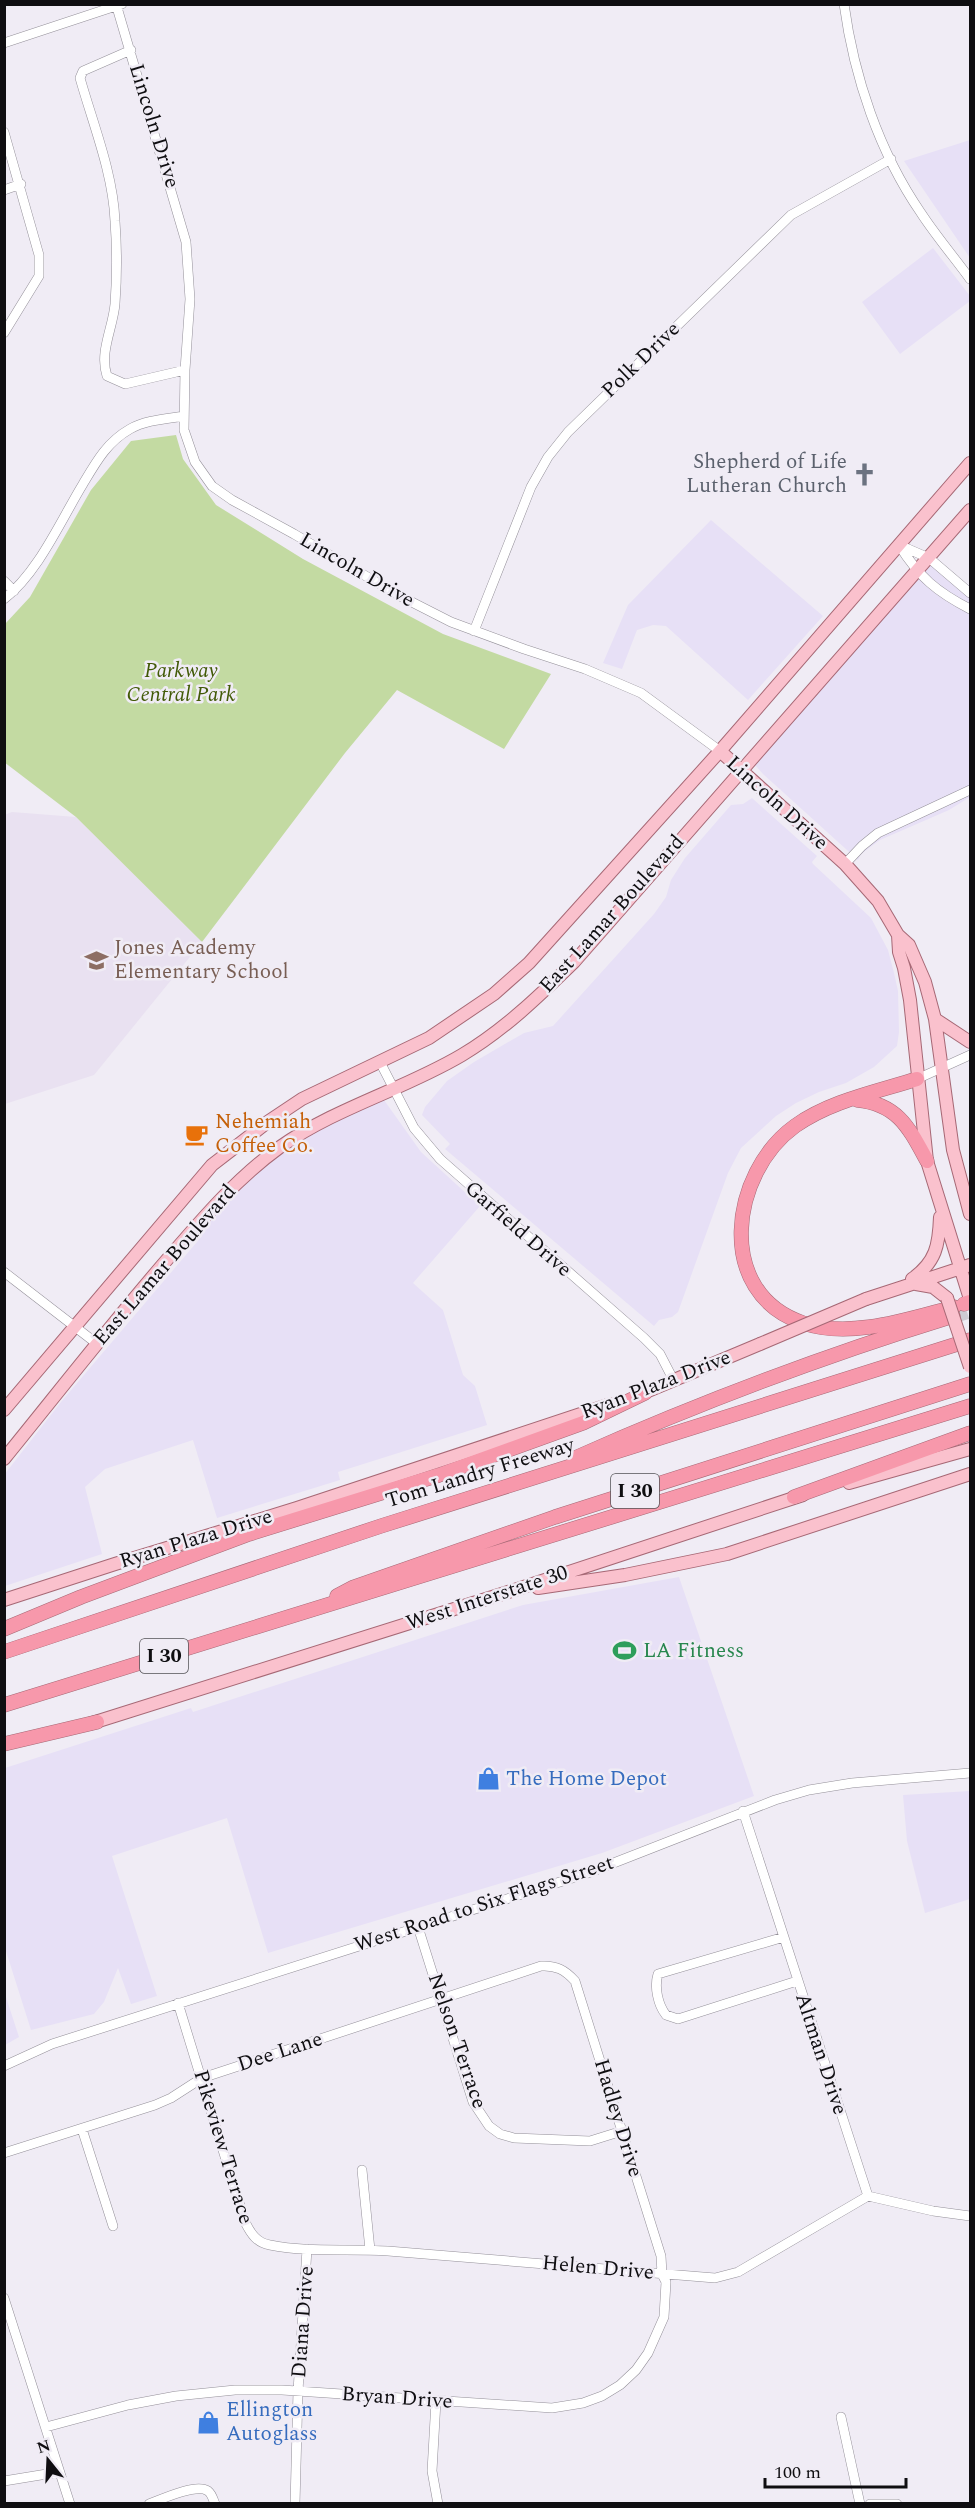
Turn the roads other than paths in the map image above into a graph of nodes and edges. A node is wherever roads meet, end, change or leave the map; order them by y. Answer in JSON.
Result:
{"nodes":[{"id":1,"x":844,"y":4,"type":"edge"},
{"id":2,"x":118,"y":5,"type":"edge"},
{"id":3,"x":4,"y":43,"type":"edge"},
{"id":4,"x":131,"y":50,"type":"junction"},
{"id":5,"x":4,"y":132,"type":"edge"},
{"id":6,"x":891,"y":159,"type":"junction"},
{"id":7,"x":21,"y":184,"type":"junction"},
{"id":8,"x":4,"y":190,"type":"edge"},
{"id":9,"x":970,"y":279,"type":"edge"},
{"id":10,"x":4,"y":333,"type":"edge"},
{"id":11,"x":185,"y":370,"type":"junction"},
{"id":12,"x":184,"y":416,"type":"junction"},
{"id":13,"x":970,"y":462,"type":"edge"},
{"id":14,"x":970,"y":510,"type":"edge"},
{"id":15,"x":898,"y":545,"type":"junction"},
{"id":16,"x":929,"y":558,"type":"junction"},
{"id":17,"x":916,"y":572,"type":"junction"},
{"id":18,"x":4,"y":581,"type":"edge"},
{"id":19,"x":14,"y":591,"type":"junction"},
{"id":20,"x":970,"y":593,"type":"edge"},
{"id":21,"x":4,"y":599,"type":"edge"},
{"id":22,"x":970,"y":609,"type":"edge"},
{"id":23,"x":474,"y":631,"type":"junction"},
{"id":24,"x":720,"y":752,"type":"junction"},
{"id":25,"x":741,"y":771,"type":"junction"},
{"id":26,"x":970,"y":790,"type":"edge"},
{"id":27,"x":845,"y":864,"type":"junction"},
{"id":28,"x":898,"y":935,"type":"junction"},
{"id":29,"x":935,"y":1019,"type":"junction"},
{"id":30,"x":970,"y":1042,"type":"edge"},
{"id":31,"x":970,"y":1055,"type":"edge"},
{"id":32,"x":380,"y":1062,"type":"junction"},
{"id":33,"x":942,"y":1066,"type":"junction"},
{"id":34,"x":917,"y":1079,"type":"junction"},
{"id":35,"x":394,"y":1089,"type":"junction"},
{"id":36,"x":852,"y":1100,"type":"junction"},
{"id":37,"x":927,"y":1161,"type":"junction"},
{"id":38,"x":968,"y":1201,"type":"edge"},
{"id":39,"x":941,"y":1207,"type":"junction"},
{"id":40,"x":970,"y":1214,"type":"edge"},
{"id":41,"x":966,"y":1266,"type":"edge"},
{"id":42,"x":4,"y":1272,"type":"edge"},
{"id":43,"x":905,"y":1285,"type":"junction"},
{"id":44,"x":963,"y":1304,"type":"edge"},
{"id":45,"x":74,"y":1326,"type":"junction"},
{"id":46,"x":970,"y":1340,"type":"edge"},
{"id":47,"x":96,"y":1343,"type":"junction"},
{"id":48,"x":970,"y":1367,"type":"edge"},
{"id":49,"x":674,"y":1381,"type":"junction"},
{"id":50,"x":970,"y":1384,"type":"edge"},
{"id":51,"x":645,"y":1393,"type":"junction"},
{"id":52,"x":970,"y":1406,"type":"edge"},
{"id":53,"x":4,"y":1410,"type":"edge"},
{"id":54,"x":970,"y":1433,"type":"edge"},
{"id":55,"x":970,"y":1449,"type":"edge"},
{"id":56,"x":4,"y":1459,"type":"edge"},
{"id":57,"x":970,"y":1474,"type":"edge"},
{"id":58,"x":512,"y":1485,"type":"junction"},
{"id":59,"x":794,"y":1497,"type":"junction"},
{"id":60,"x":505,"y":1593,"type":"junction"},
{"id":61,"x":4,"y":1600,"type":"edge"},
{"id":62,"x":306,"y":1612,"type":"junction"},
{"id":63,"x":4,"y":1629,"type":"edge"},
{"id":64,"x":4,"y":1652,"type":"edge"},
{"id":65,"x":4,"y":1705,"type":"edge"},
{"id":66,"x":97,"y":1722,"type":"junction"},
{"id":67,"x":4,"y":1744,"type":"edge"},
{"id":68,"x":4,"y":1750,"type":"edge"},
{"id":69,"x":970,"y":1773,"type":"edge"},
{"id":70,"x":743,"y":1811,"type":"junction"},
{"id":71,"x":418,"y":1927,"type":"junction"},
{"id":72,"x":783,"y":1937,"type":"junction"},
{"id":73,"x":561,"y":1968,"type":"joint"},
{"id":74,"x":797,"y":1981,"type":"junction"},
{"id":75,"x":442,"y":1999,"type":"junction"},
{"id":76,"x":178,"y":2003,"type":"junction"},
{"id":77,"x":4,"y":2066,"type":"edge"},
{"id":78,"x":202,"y":2078,"type":"junction"},
{"id":79,"x":82,"y":2129,"type":"junction"},
{"id":80,"x":622,"y":2131,"type":"junction"},
{"id":81,"x":4,"y":2153,"type":"edge"},
{"id":82,"x":362,"y":2170,"type":"dead end"},
{"id":83,"x":867,"y":2196,"type":"junction"},
{"id":84,"x":970,"y":2216,"type":"edge"},
{"id":85,"x":113,"y":2226,"type":"dead end"},
{"id":86,"x":307,"y":2249,"type":"junction"},
{"id":87,"x":370,"y":2250,"type":"junction"},
{"id":88,"x":662,"y":2274,"type":"junction"},
{"id":89,"x":4,"y":2298,"type":"edge"},
{"id":90,"x":9,"y":2329,"type":"edge"},
{"id":91,"x":298,"y":2391,"type":"junction"},
{"id":92,"x":436,"y":2401,"type":"junction"},
{"id":93,"x":841,"y":2417,"type":"dead end"},
{"id":94,"x":46,"y":2427,"type":"junction"},
{"id":95,"x":59,"y":2472,"type":"junction"},
{"id":96,"x":4,"y":2481,"type":"edge"},
{"id":97,"x":70,"y":2504,"type":"edge"},
{"id":98,"x":149,"y":2504,"type":"edge"},
{"id":99,"x":215,"y":2504,"type":"edge"},
{"id":100,"x":295,"y":2504,"type":"edge"},
{"id":101,"x":438,"y":2504,"type":"edge"},
{"id":102,"x":860,"y":2504,"type":"edge"},
{"id":103,"x":870,"y":2504,"type":"edge"},
{"id":104,"x":897,"y":2504,"type":"edge"}],
"edges":[{"from":1,"to":6,"type":"street"},
{"from":2,"to":3,"type":"street"},
{"from":2,"to":4,"type":"street","name":"Lincoln Drive"},
{"from":4,"to":11,"type":"street","name":"Lincoln Drive"},
{"from":4,"to":11,"type":"street"},
{"from":5,"to":7,"type":"street"},
{"from":6,"to":9,"type":"street"},
{"from":6,"to":23,"type":"street","name":"Polk Drive"},
{"from":7,"to":8,"type":"street"},
{"from":7,"to":10,"type":"street"},
{"from":11,"to":12,"type":"street","name":"Lincoln Drive"},
{"from":12,"to":19,"type":"street"},
{"from":12,"to":23,"type":"street","name":"Lincoln Drive"},
{"from":13,"to":15,"type":"main road","name":"East Lamar Boulevard"},
{"from":14,"to":16,"type":"main road","name":"East Lamar Boulevard"},
{"from":15,"to":16,"type":"street"},
{"from":15,"to":17,"type":"street"},
{"from":15,"to":24,"type":"main road","name":"East Lamar Boulevard"},
{"from":16,"to":17,"type":"main road","name":"East Lamar Boulevard"},
{"from":16,"to":20,"type":"street"},
{"from":17,"to":22,"type":"street"},
{"from":17,"to":25,"type":"main road","name":"East Lamar Boulevard"},
{"from":18,"to":19,"type":"street"},
{"from":19,"to":21,"type":"street"},
{"from":23,"to":24,"type":"street","name":"Lincoln Drive"},
{"from":24,"to":25,"type":"main road","name":"Lincoln Drive"},
{"from":24,"to":32,"type":"main road","name":"East Lamar Boulevard"},
{"from":25,"to":27,"type":"main road","name":"Lincoln Drive"},
{"from":25,"to":35,"type":"main road","name":"East Lamar Boulevard"},
{"from":26,"to":27,"type":"street"},
{"from":27,"to":28,"type":"main road","name":"Lincoln Drive"},
{"from":28,"to":29,"type":"main road","name":"Lincoln Drive"},
{"from":28,"to":34,"type":"main road","name":"Lincoln Drive"},
{"from":29,"to":30,"type":"main road"},
{"from":29,"to":33,"type":"main road","name":"Lincoln Drive"},
{"from":31,"to":33,"type":"street"},
{"from":32,"to":35,"type":"street","name":"Garfield Drive"},
{"from":32,"to":45,"type":"main road","name":"East Lamar Boulevard"},
{"from":33,"to":34,"type":"street"},
{"from":33,"to":38,"type":"main road","name":"Lincoln Drive"},
{"from":34,"to":36,"type":"highway"},
{"from":34,"to":37,"type":"main road","name":"Lincoln Drive"},
{"from":35,"to":47,"type":"main road","name":"East Lamar Boulevard"},
{"from":35,"to":49,"type":"street","name":"Garfield Drive"},
{"from":36,"to":37,"type":"highway"},
{"from":36,"to":44,"type":"highway"},
{"from":37,"to":39,"type":"main road","name":"Lincoln Drive"},
{"from":38,"to":40,"type":"main road","name":"Lincoln Drive"},
{"from":39,"to":41,"type":"main road","name":"Lincoln Drive"},
{"from":39,"to":43,"type":"main road"},
{"from":41,"to":43,"type":"main road","name":"Ryan Plaza Drive"},
{"from":41,"to":44,"type":"main road","name":"Lincoln Drive"},
{"from":42,"to":45,"type":"street"},
{"from":43,"to":44,"type":"main road"},
{"from":43,"to":49,"type":"main road","name":"Ryan Plaza Drive","bridge":true},
{"from":44,"to":48,"type":"main road","name":"Lincoln Drive","bridge":true},
{"from":44,"to":58,"type":"highway"},
{"from":45,"to":47,"type":"street"},
{"from":45,"to":53,"type":"main road","name":"East Lamar Boulevard"},
{"from":46,"to":58,"type":"highway","name":"Tom Landry Freeway","number":"I 30"},
{"from":47,"to":56,"type":"main road","name":"East Lamar Boulevard"},
{"from":49,"to":51,"type":"main road","name":"Ryan Plaza Drive"},
{"from":50,"to":62,"type":"highway","number":"I 30"},
{"from":51,"to":61,"type":"main road","name":"Ryan Plaza Drive"},
{"from":51,"to":63,"type":"highway"},
{"from":52,"to":62,"type":"highway","number":"I 30"},
{"from":54,"to":59,"type":"highway"},
{"from":55,"to":59,"type":"main road","name":"West Interstate 30"},
{"from":57,"to":60,"type":"main road"},
{"from":58,"to":64,"type":"highway","name":"Tom Landry Freeway","number":"I 30"},
{"from":59,"to":60,"type":"main road","name":"West Interstate 30"},
{"from":60,"to":66,"type":"main road","name":"West Interstate 30"},
{"from":62,"to":65,"type":"highway","number":"I 30"},
{"from":66,"to":67,"type":"highway"},
{"from":66,"to":68,"type":"main road","name":"West Interstate 30"},
{"from":69,"to":70,"type":"street","name":"West Road to Six Flags Street"},
{"from":70,"to":71,"type":"street","name":"West Road to Six Flags Street"},
{"from":70,"to":72,"type":"street","name":"Altman Drive"},
{"from":71,"to":75,"type":"street","name":"Nelson Terrace"},
{"from":71,"to":76,"type":"street","name":"West Road to Six Flags Street"},
{"from":72,"to":74,"type":"street","name":"Altman Drive"},
{"from":72,"to":74,"type":"street"},
{"from":73,"to":75,"type":"street","name":"Dee Lane"},
{"from":73,"to":80,"type":"street","name":"Hadley Drive"},
{"from":74,"to":83,"type":"street","name":"Altman Drive"},
{"from":75,"to":78,"type":"street","name":"Dee Lane"},
{"from":75,"to":80,"type":"street","name":"Nelson Terrace"},
{"from":76,"to":77,"type":"street","name":"West Road to Six Flags Street"},
{"from":76,"to":78,"type":"street","name":"Pikeview Terrace"},
{"from":78,"to":79,"type":"street","name":"Dee Lane"},
{"from":78,"to":86,"type":"street","name":"Pikeview Terrace"},
{"from":79,"to":81,"type":"street","name":"Dee Lane"},
{"from":79,"to":85,"type":"street"},
{"from":80,"to":88,"type":"street","name":"Hadley Drive"},
{"from":82,"to":87,"type":"street"},
{"from":83,"to":84,"type":"street"},
{"from":83,"to":88,"type":"street","name":"Helen Drive"},
{"from":86,"to":87,"type":"street","name":"Helen Drive"},
{"from":86,"to":91,"type":"street","name":"Diana Drive"},
{"from":87,"to":88,"type":"street","name":"Helen Drive"},
{"from":88,"to":92,"type":"street","name":"Bryan Drive"},
{"from":89,"to":90,"type":"street"},
{"from":90,"to":94,"type":"street"},
{"from":91,"to":92,"type":"street","name":"Bryan Drive"},
{"from":91,"to":94,"type":"street","name":"Bryan Drive"},
{"from":91,"to":100,"type":"street","name":"Diana Drive"},
{"from":92,"to":101,"type":"street"},
{"from":93,"to":102,"type":"street"},
{"from":94,"to":95,"type":"street"},
{"from":95,"to":96,"type":"street"},
{"from":95,"to":97,"type":"street"},
{"from":98,"to":99,"type":"street"},
{"from":103,"to":104,"type":"street"}]}
